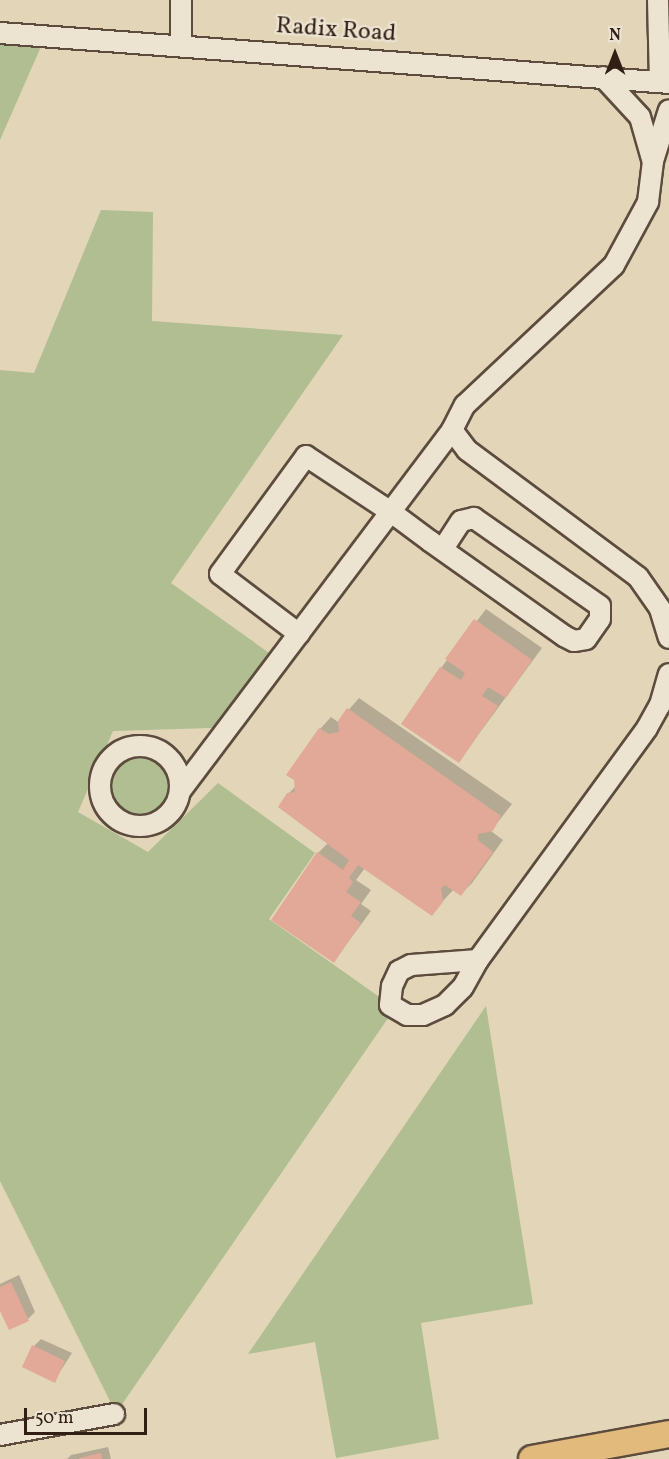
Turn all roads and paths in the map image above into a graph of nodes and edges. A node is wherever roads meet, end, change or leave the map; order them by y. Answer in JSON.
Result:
{"nodes":[{"id":1,"x":181,"y":0,"type":"edge"},
{"id":2,"x":658,"y":0,"type":"edge"},
{"id":3,"x":0,"y":33,"type":"edge"},
{"id":4,"x":181,"y":46,"type":"junction"},
{"id":5,"x":603,"y":77,"type":"junction"},
{"id":6,"x":664,"y":83,"type":"edge"},
{"id":7,"x":669,"y":110,"type":"edge"},
{"id":8,"x":652,"y":161,"type":"junction"},
{"id":9,"x":452,"y":430,"type":"junction"},
{"id":10,"x":391,"y":512,"type":"junction"},
{"id":11,"x":442,"y":549,"type":"junction"},
{"id":12,"x":299,"y":634,"type":"junction"},
{"id":13,"x":669,"y":638,"type":"edge"},
{"id":14,"x":669,"y":674,"type":"edge"},
{"id":15,"x":181,"y":790,"type":"junction"},
{"id":16,"x":478,"y":960,"type":"dead end"},
{"id":17,"x":114,"y":1414,"type":"dead end"},
{"id":18,"x":669,"y":1434,"type":"edge"},
{"id":19,"x":0,"y":1436,"type":"edge"},
{"id":20,"x":538,"y":1459,"type":"edge"}],
"edges":[{"from":1,"to":4,"type":"street"},
{"from":2,"to":6,"type":"street"},
{"from":3,"to":4,"type":"street","name":"Radix Road"},
{"from":4,"to":5,"type":"street","name":"Radix Road"},
{"from":5,"to":6,"type":"street","name":"Radix Road"},
{"from":5,"to":8,"type":"street"},
{"from":7,"to":8,"type":"street"},
{"from":8,"to":9,"type":"street"},
{"from":9,"to":10,"type":"street"},
{"from":9,"to":13,"type":"street"},
{"from":10,"to":11,"type":"street"},
{"from":10,"to":12,"type":"street"},
{"from":10,"to":12,"type":"street"},
{"from":11,"to":11,"type":"street"},
{"from":12,"to":15,"type":"street"},
{"from":14,"to":16,"type":"street"},
{"from":15,"to":15,"type":"street"},
{"from":17,"to":19,"type":"street"},
{"from":18,"to":20,"type":"main road"}]}
